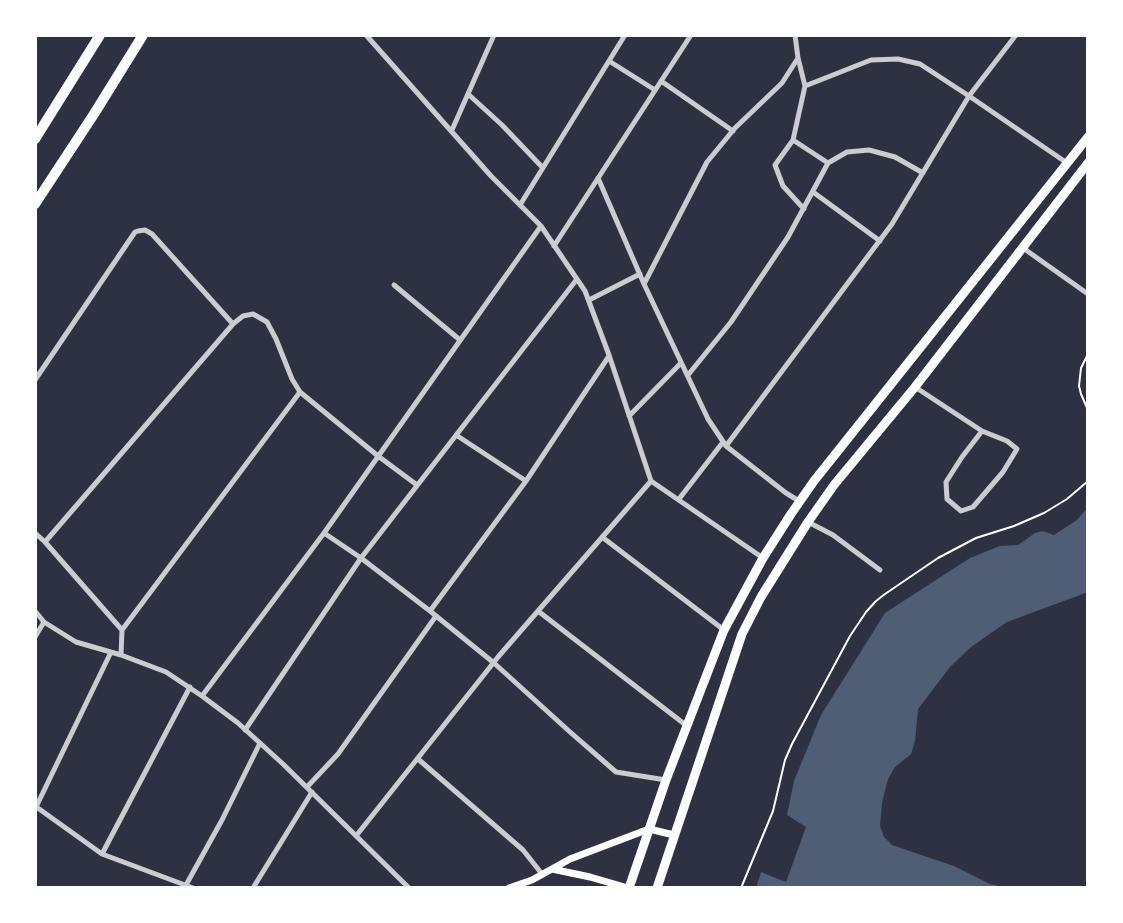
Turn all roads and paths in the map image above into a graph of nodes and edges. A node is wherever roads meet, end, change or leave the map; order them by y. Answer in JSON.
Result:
{"nodes":[{"id":1,"x":100,"y":35,"type":"edge"},
{"id":2,"x":143,"y":35,"type":"edge"},
{"id":3,"x":366,"y":35,"type":"edge"},
{"id":4,"x":494,"y":35,"type":"edge"},
{"id":5,"x":625,"y":35,"type":"edge"},
{"id":6,"x":691,"y":35,"type":"edge"},
{"id":7,"x":795,"y":35,"type":"edge"},
{"id":8,"x":1016,"y":35,"type":"edge"},
{"id":9,"x":798,"y":58,"type":"junction"},
{"id":10,"x":609,"y":61,"type":"junction"},
{"id":11,"x":661,"y":81,"type":"junction"},
{"id":12,"x":806,"y":86,"type":"junction"},
{"id":13,"x":655,"y":90,"type":"junction"},
{"id":14,"x":468,"y":94,"type":"junction"},
{"id":15,"x":969,"y":96,"type":"junction"},
{"id":16,"x":452,"y":130,"type":"junction"},
{"id":17,"x":733,"y":131,"type":"junction"},
{"id":18,"x":1088,"y":137,"type":"edge"},
{"id":19,"x":35,"y":139,"type":"edge"},
{"id":20,"x":793,"y":140,"type":"junction"},
{"id":21,"x":828,"y":163,"type":"junction"},
{"id":22,"x":1088,"y":163,"type":"edge"},
{"id":23,"x":1067,"y":164,"type":"junction"},
{"id":24,"x":543,"y":168,"type":"junction"},
{"id":25,"x":923,"y":173,"type":"junction"},
{"id":26,"x":598,"y":178,"type":"junction"},
{"id":27,"x":813,"y":192,"type":"junction"},
{"id":28,"x":35,"y":204,"type":"edge"},
{"id":29,"x":520,"y":205,"type":"junction"},
{"id":30,"x":804,"y":209,"type":"junction"},
{"id":31,"x":541,"y":226,"type":"junction"},
{"id":32,"x":880,"y":241,"type":"junction"},
{"id":33,"x":554,"y":246,"type":"junction"},
{"id":34,"x":1023,"y":248,"type":"junction"},
{"id":35,"x":640,"y":274,"type":"junction"},
{"id":36,"x":577,"y":279,"type":"junction"},
{"id":37,"x":644,"y":284,"type":"junction"},
{"id":38,"x":394,"y":285,"type":"dead end"},
{"id":39,"x":1088,"y":294,"type":"edge"},
{"id":40,"x":589,"y":300,"type":"junction"},
{"id":41,"x":233,"y":324,"type":"junction"},
{"id":42,"x":460,"y":341,"type":"junction"},
{"id":43,"x":1088,"y":354,"type":"edge"},
{"id":44,"x":609,"y":355,"type":"junction"},
{"id":45,"x":681,"y":363,"type":"junction"},
{"id":46,"x":688,"y":375,"type":"junction"},
{"id":47,"x":35,"y":380,"type":"edge"},
{"id":48,"x":915,"y":387,"type":"junction"},
{"id":49,"x":300,"y":392,"type":"junction"},
{"id":50,"x":1088,"y":410,"type":"edge"},
{"id":51,"x":629,"y":416,"type":"junction"},
{"id":52,"x":982,"y":431,"type":"junction"},
{"id":53,"x":456,"y":435,"type":"junction"},
{"id":54,"x":725,"y":444,"type":"junction"},
{"id":55,"x":378,"y":456,"type":"junction"},
{"id":56,"x":526,"y":481,"type":"junction"},
{"id":57,"x":651,"y":481,"type":"junction"},
{"id":58,"x":1088,"y":481,"type":"edge"},
{"id":59,"x":417,"y":485,"type":"junction"},
{"id":60,"x":679,"y":499,"type":"junction"},
{"id":61,"x":799,"y":501,"type":"junction"},
{"id":62,"x":808,"y":522,"type":"junction"},
{"id":63,"x":35,"y":533,"type":"edge"},
{"id":64,"x":324,"y":533,"type":"junction"},
{"id":65,"x":603,"y":537,"type":"junction"},
{"id":66,"x":45,"y":542,"type":"junction"},
{"id":67,"x":361,"y":558,"type":"junction"},
{"id":68,"x":764,"y":558,"type":"junction"},
{"id":69,"x":880,"y":570,"type":"dead end"},
{"id":70,"x":35,"y":611,"type":"edge"},
{"id":71,"x":430,"y":611,"type":"junction"},
{"id":72,"x":538,"y":611,"type":"junction"},
{"id":73,"x":436,"y":616,"type":"junction"},
{"id":74,"x":44,"y":622,"type":"junction"},
{"id":75,"x":122,"y":630,"type":"junction"},
{"id":76,"x":724,"y":630,"type":"junction"},
{"id":77,"x":35,"y":637,"type":"edge"},
{"id":78,"x":111,"y":652,"type":"junction"},
{"id":79,"x":121,"y":655,"type":"junction"},
{"id":80,"x":494,"y":663,"type":"junction"},
{"id":81,"x":190,"y":687,"type":"junction"},
{"id":82,"x":202,"y":696,"type":"junction"},
{"id":83,"x":687,"y":726,"type":"junction"},
{"id":84,"x":245,"y":730,"type":"junction"},
{"id":85,"x":260,"y":743,"type":"junction"},
{"id":86,"x":418,"y":759,"type":"junction"},
{"id":87,"x":666,"y":780,"type":"junction"},
{"id":88,"x":307,"y":787,"type":"junction"},
{"id":89,"x":312,"y":792,"type":"junction"},
{"id":90,"x":35,"y":807,"type":"edge"},
{"id":91,"x":649,"y":828,"type":"junction"},
{"id":92,"x":674,"y":835,"type":"junction"},
{"id":93,"x":356,"y":836,"type":"junction"},
{"id":94,"x":102,"y":854,"type":"junction"},
{"id":95,"x":551,"y":869,"type":"junction"},
{"id":96,"x":542,"y":874,"type":"junction"},
{"id":97,"x":186,"y":884,"type":"junction"},
{"id":98,"x":193,"y":888,"type":"edge"},
{"id":99,"x":253,"y":888,"type":"edge"},
{"id":100,"x":409,"y":888,"type":"edge"},
{"id":101,"x":509,"y":888,"type":"edge"},
{"id":102,"x":629,"y":888,"type":"edge"},
{"id":103,"x":657,"y":888,"type":"edge"},
{"id":104,"x":741,"y":888,"type":"edge"}],
"edges":[{"from":1,"to":19,"type":"highway"},
{"from":2,"to":28,"type":"highway"},
{"from":3,"to":16,"type":"street"},
{"from":4,"to":14,"type":"street"},
{"from":5,"to":10,"type":"street"},
{"from":6,"to":11,"type":"street"},
{"from":7,"to":9,"type":"street"},
{"from":8,"to":15,"type":"street"},
{"from":9,"to":12,"type":"street"},
{"from":9,"to":17,"type":"street"},
{"from":10,"to":13,"type":"street"},
{"from":10,"to":24,"type":"street"},
{"from":11,"to":13,"type":"street"},
{"from":11,"to":17,"type":"street"},
{"from":12,"to":15,"type":"street"},
{"from":12,"to":20,"type":"street"},
{"from":13,"to":26,"type":"street"},
{"from":14,"to":16,"type":"street"},
{"from":14,"to":24,"type":"street"},
{"from":15,"to":23,"type":"street"},
{"from":15,"to":25,"type":"street"},
{"from":16,"to":29,"type":"street"},
{"from":17,"to":37,"type":"street"},
{"from":18,"to":23,"type":"highway"},
{"from":20,"to":21,"type":"street"},
{"from":20,"to":30,"type":"street"},
{"from":21,"to":25,"type":"street"},
{"from":21,"to":27,"type":"street"},
{"from":22,"to":34,"type":"highway"},
{"from":23,"to":61,"type":"highway"},
{"from":24,"to":29,"type":"street"},
{"from":25,"to":32,"type":"street"},
{"from":26,"to":33,"type":"street"},
{"from":26,"to":35,"type":"street"},
{"from":27,"to":30,"type":"street"},
{"from":27,"to":32,"type":"street"},
{"from":29,"to":31,"type":"street"},
{"from":30,"to":46,"type":"street"},
{"from":31,"to":33,"type":"street"},
{"from":31,"to":42,"type":"street"},
{"from":32,"to":54,"type":"street"},
{"from":33,"to":36,"type":"street"},
{"from":34,"to":39,"type":"street"},
{"from":34,"to":48,"type":"highway"},
{"from":35,"to":37,"type":"street"},
{"from":35,"to":40,"type":"street"},
{"from":36,"to":40,"type":"street"},
{"from":36,"to":53,"type":"street"},
{"from":37,"to":45,"type":"street"},
{"from":38,"to":42,"type":"street"},
{"from":40,"to":44,"type":"street"},
{"from":41,"to":47,"type":"street"},
{"from":41,"to":49,"type":"street"},
{"from":41,"to":66,"type":"street"},
{"from":42,"to":55,"type":"street"},
{"from":43,"to":50,"type":"path"},
{"from":44,"to":51,"type":"street"},
{"from":44,"to":56,"type":"street"},
{"from":45,"to":46,"type":"street"},
{"from":45,"to":51,"type":"street"},
{"from":46,"to":54,"type":"street"},
{"from":48,"to":52,"type":"street"},
{"from":48,"to":62,"type":"highway"},
{"from":49,"to":55,"type":"street"},
{"from":49,"to":75,"type":"street"},
{"from":51,"to":57,"type":"street"},
{"from":52,"to":52,"type":"street"},
{"from":53,"to":56,"type":"street"},
{"from":53,"to":59,"type":"street"},
{"from":54,"to":60,"type":"street"},
{"from":54,"to":61,"type":"street"},
{"from":55,"to":59,"type":"street"},
{"from":55,"to":64,"type":"street"},
{"from":56,"to":71,"type":"street"},
{"from":57,"to":60,"type":"street"},
{"from":57,"to":65,"type":"street"},
{"from":58,"to":104,"type":"path"},
{"from":59,"to":67,"type":"street"},
{"from":60,"to":68,"type":"street"},
{"from":61,"to":68,"type":"highway"},
{"from":62,"to":69,"type":"street"},
{"from":62,"to":92,"type":"highway"},
{"from":63,"to":66,"type":"street"},
{"from":64,"to":67,"type":"street"},
{"from":64,"to":82,"type":"street"},
{"from":65,"to":72,"type":"street"},
{"from":65,"to":76,"type":"street"},
{"from":66,"to":75,"type":"street"},
{"from":67,"to":71,"type":"street"},
{"from":67,"to":84,"type":"street"},
{"from":68,"to":76,"type":"highway"},
{"from":70,"to":74,"type":"street"},
{"from":71,"to":73,"type":"street"},
{"from":72,"to":80,"type":"street"},
{"from":72,"to":83,"type":"street"},
{"from":73,"to":80,"type":"street"},
{"from":73,"to":88,"type":"street"},
{"from":74,"to":77,"type":"street"},
{"from":74,"to":78,"type":"street"},
{"from":75,"to":79,"type":"street"},
{"from":76,"to":83,"type":"highway"},
{"from":78,"to":79,"type":"street"},
{"from":78,"to":90,"type":"street"},
{"from":79,"to":81,"type":"street"},
{"from":80,"to":86,"type":"street"},
{"from":80,"to":87,"type":"street"},
{"from":81,"to":82,"type":"street"},
{"from":81,"to":94,"type":"street"},
{"from":82,"to":84,"type":"street"},
{"from":83,"to":87,"type":"highway"},
{"from":84,"to":85,"type":"street"},
{"from":85,"to":88,"type":"street"},
{"from":85,"to":97,"type":"street"},
{"from":86,"to":93,"type":"street"},
{"from":86,"to":96,"type":"street"},
{"from":87,"to":91,"type":"highway"},
{"from":88,"to":89,"type":"street"},
{"from":89,"to":93,"type":"street"},
{"from":89,"to":99,"type":"street"},
{"from":90,"to":94,"type":"street"},
{"from":91,"to":92,"type":"main road"},
{"from":91,"to":95,"type":"main road"},
{"from":91,"to":102,"type":"highway"},
{"from":92,"to":103,"type":"highway"},
{"from":93,"to":100,"type":"street"},
{"from":94,"to":97,"type":"street"},
{"from":95,"to":96,"type":"main road"},
{"from":95,"to":102,"type":"main road"},
{"from":96,"to":101,"type":"main road"},
{"from":97,"to":98,"type":"street"}]}
